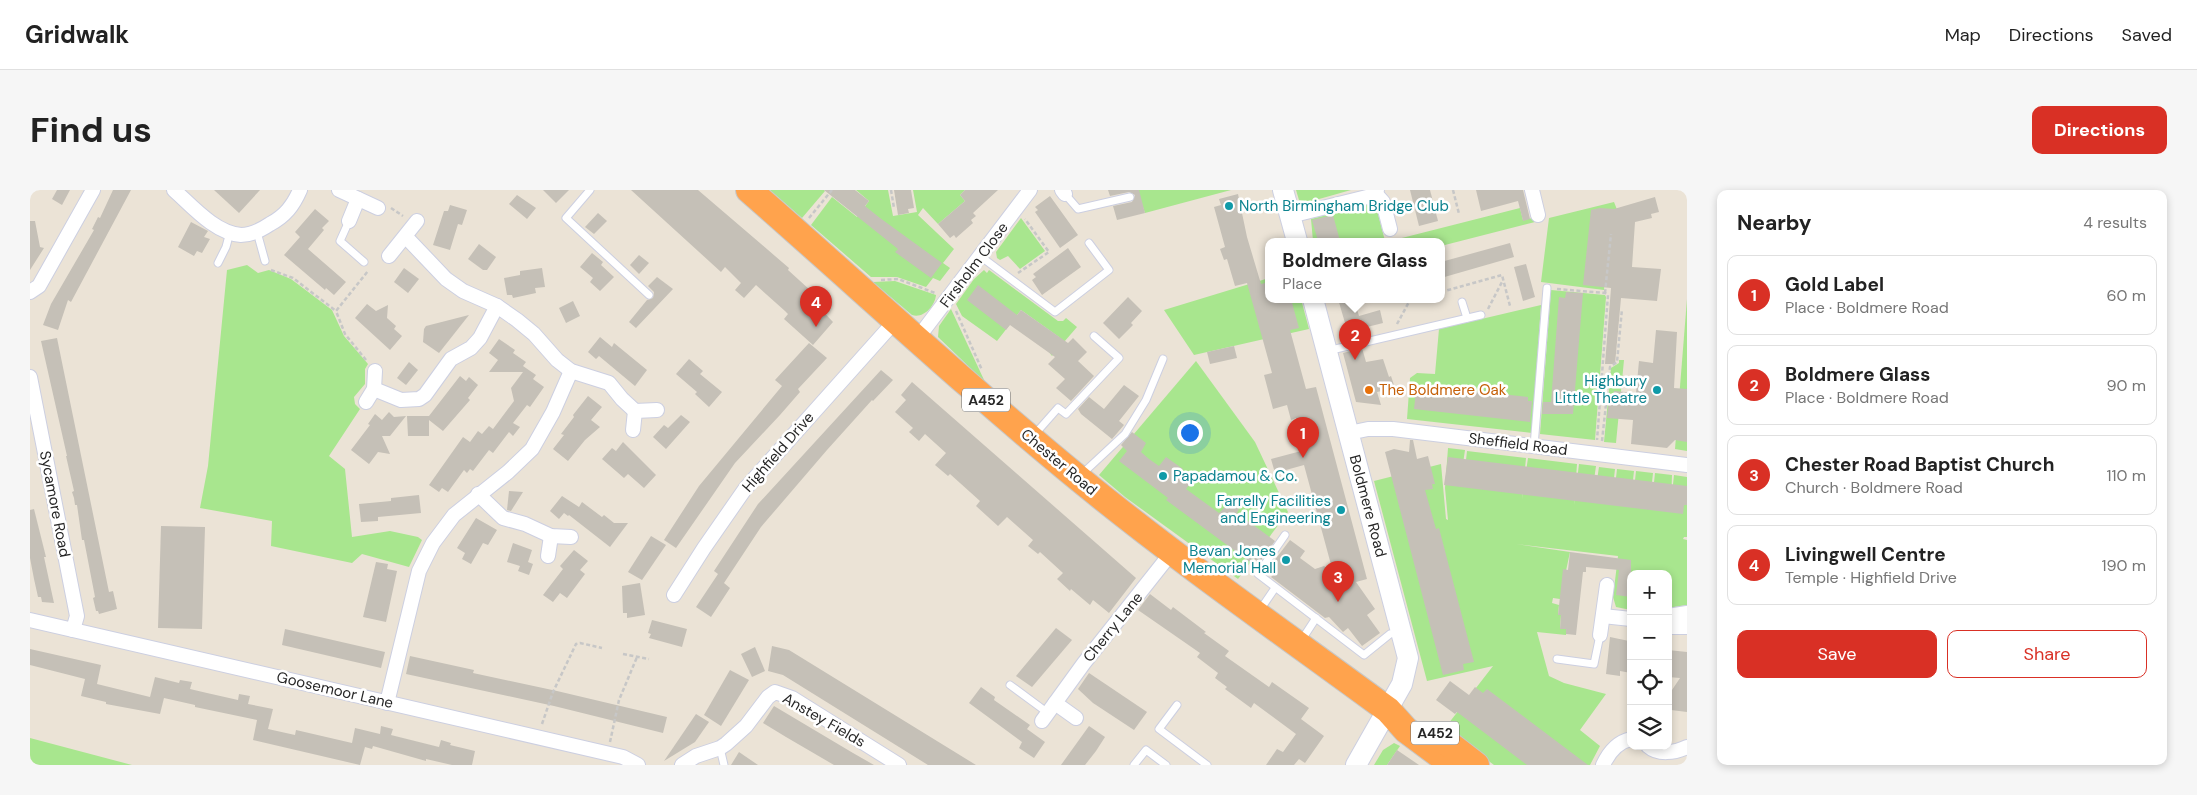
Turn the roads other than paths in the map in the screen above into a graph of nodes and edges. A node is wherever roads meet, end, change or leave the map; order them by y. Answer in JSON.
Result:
{"nodes":[{"id":1,"x":93,"y":190,"type":"edge"},
{"id":2,"x":174,"y":190,"type":"edge"},
{"id":3,"x":300,"y":190,"type":"edge"},
{"id":4,"x":339,"y":190,"type":"edge"},
{"id":5,"x":590,"y":190,"type":"edge"},
{"id":6,"x":749,"y":190,"type":"edge"},
{"id":7,"x":1030,"y":190,"type":"edge"},
{"id":8,"x":1283,"y":190,"type":"edge"},
{"id":9,"x":1532,"y":190,"type":"edge"},
{"id":10,"x":1064,"y":192,"type":"edge"},
{"id":11,"x":1376,"y":192,"type":"edge"},
{"id":12,"x":357,"y":195,"type":"edge"},
{"id":13,"x":1130,"y":197,"type":"dead end"},
{"id":14,"x":378,"y":208,"type":"dead end"},
{"id":15,"x":1538,"y":215,"type":"dead end"},
{"id":16,"x":1290,"y":216,"type":"junction"},
{"id":17,"x":417,"y":221,"type":"dead end"},
{"id":18,"x":349,"y":222,"type":"joint"},
{"id":19,"x":1390,"y":229,"type":"dead end"},
{"id":20,"x":230,"y":232,"type":"junction"},
{"id":21,"x":257,"y":232,"type":"junction"},
{"id":22,"x":406,"y":237,"type":"junction"},
{"id":23,"x":1296,"y":238,"type":"edge"},
{"id":24,"x":1089,"y":243,"type":"dead end"},
{"id":25,"x":391,"y":254,"type":"road end"},
{"id":26,"x":980,"y":256,"type":"junction"},
{"id":27,"x":265,"y":261,"type":"road end"},
{"id":28,"x":364,"y":262,"type":"dead end"},
{"id":29,"x":218,"y":263,"type":"dead end"},
{"id":30,"x":1547,"y":288,"type":"road end"},
{"id":31,"x":30,"y":292,"type":"edge"},
{"id":32,"x":649,"y":295,"type":"dead end"},
{"id":33,"x":1462,"y":302,"type":"dead end"},
{"id":34,"x":1314,"y":303,"type":"edge"},
{"id":35,"x":497,"y":306,"type":"junction"},
{"id":36,"x":1481,"y":315,"type":"road end"},
{"id":37,"x":1466,"y":318,"type":"junction"},
{"id":38,"x":896,"y":320,"type":"junction"},
{"id":39,"x":1094,"y":336,"type":"dead end"},
{"id":40,"x":917,"y":339,"type":"junction"},
{"id":41,"x":1327,"y":351,"type":"junction"},
{"id":42,"x":1163,"y":360,"type":"dead end"},
{"id":43,"x":375,"y":371,"type":"road end"},
{"id":44,"x":571,"y":371,"type":"junction"},
{"id":45,"x":30,"y":377,"type":"edge"},
{"id":46,"x":374,"y":389,"type":"junction"},
{"id":47,"x":366,"y":402,"type":"dead end"},
{"id":48,"x":657,"y":410,"type":"dead end"},
{"id":49,"x":635,"y":411,"type":"junction"},
{"id":50,"x":633,"y":430,"type":"dead end"},
{"id":51,"x":1349,"y":433,"type":"junction"},
{"id":52,"x":1031,"y":438,"type":"junction"},
{"id":53,"x":1534,"y":446,"type":"junction"},
{"id":54,"x":1687,"y":465,"type":"edge"},
{"id":55,"x":1078,"y":478,"type":"junction"},
{"id":56,"x":478,"y":494,"type":"junction"},
{"id":57,"x":1284,"y":535,"type":"dead end"},
{"id":58,"x":551,"y":536,"type":"junction"},
{"id":59,"x":571,"y":537,"type":"dead end"},
{"id":60,"x":1172,"y":552,"type":"junction"},
{"id":61,"x":548,"y":556,"type":"dead end"},
{"id":62,"x":1607,"y":585,"type":"dead end"},
{"id":63,"x":1275,"y":588,"type":"junction"},
{"id":64,"x":674,"y":595,"type":"dead end"},
{"id":65,"x":1687,"y":613,"type":"edge"},
{"id":66,"x":1257,"y":615,"type":"junction"},
{"id":67,"x":1672,"y":615,"type":"edge"},
{"id":68,"x":1603,"y":616,"type":"junction"},
{"id":69,"x":1316,"y":618,"type":"junction"},
{"id":70,"x":1627,"y":619,"type":"edge"},
{"id":71,"x":30,"y":620,"type":"edge"},
{"id":72,"x":1672,"y":627,"type":"edge"},
{"id":73,"x":1687,"y":627,"type":"edge"},
{"id":74,"x":73,"y":630,"type":"junction"},
{"id":75,"x":1402,"y":632,"type":"junction"},
{"id":76,"x":1600,"y":635,"type":"joint"},
{"id":77,"x":1298,"y":645,"type":"junction"},
{"id":78,"x":1557,"y":659,"type":"dead end"},
{"id":79,"x":1010,"y":685,"type":"dead end"},
{"id":80,"x":386,"y":703,"type":"junction"},
{"id":81,"x":1177,"y":705,"type":"dead end"},
{"id":82,"x":1388,"y":710,"type":"junction"},
{"id":83,"x":1048,"y":712,"type":"junction"},
{"id":84,"x":1076,"y":718,"type":"dead end"},
{"id":85,"x":1627,"y":740,"type":"edge"},
{"id":86,"x":1687,"y":747,"type":"edge"},
{"id":87,"x":720,"y":748,"type":"junction"},
{"id":88,"x":1657,"y":750,"type":"edge"},
{"id":89,"x":638,"y":765,"type":"edge"},
{"id":90,"x":682,"y":765,"type":"edge"},
{"id":91,"x":724,"y":765,"type":"edge"},
{"id":92,"x":899,"y":765,"type":"edge"},
{"id":93,"x":1134,"y":765,"type":"edge"},
{"id":94,"x":1166,"y":765,"type":"edge"},
{"id":95,"x":1207,"y":765,"type":"edge"},
{"id":96,"x":1356,"y":765,"type":"edge"},
{"id":97,"x":1453,"y":765,"type":"edge"},
{"id":98,"x":1476,"y":765,"type":"edge"},
{"id":99,"x":1603,"y":765,"type":"edge"}],
"edges":[{"from":1,"to":31,"type":"street"},
{"from":2,"to":20,"type":"street"},
{"from":3,"to":21,"type":"street"},
{"from":4,"to":12,"type":"street"},
{"from":5,"to":32,"type":"lane"},
{"from":6,"to":38,"type":"highway","name":"Chester Road","number":"A452"},
{"from":7,"to":26,"type":"street","name":"Firsholm Close"},
{"from":8,"to":16,"type":"main road"},
{"from":9,"to":15,"type":"street"},
{"from":10,"to":13,"type":"lane"},
{"from":11,"to":16,"type":"street"},
{"from":11,"to":19,"type":"street"},
{"from":12,"to":14,"type":"street"},
{"from":12,"to":18,"type":"street"},
{"from":16,"to":23,"type":"main road"},
{"from":17,"to":22,"type":"street"},
{"from":18,"to":28,"type":"lane"},
{"from":20,"to":21,"type":"street"},
{"from":20,"to":29,"type":"lane"},
{"from":21,"to":27,"type":"lane"},
{"from":22,"to":25,"type":"street"},
{"from":22,"to":35,"type":"street"},
{"from":24,"to":26,"type":"lane"},
{"from":26,"to":40,"type":"street","name":"Firsholm Close"},
{"from":30,"to":53,"type":"lane"},
{"from":33,"to":37,"type":"lane"},
{"from":34,"to":41,"type":"main road","name":"Boldmere Road"},
{"from":35,"to":44,"type":"street"},
{"from":35,"to":46,"type":"street"},
{"from":36,"to":37,"type":"lane"},
{"from":37,"to":41,"type":"lane"},
{"from":38,"to":40,"type":"highway","name":"Chester Road","number":"A452"},
{"from":38,"to":64,"type":"street","name":"Highfield Drive"},
{"from":39,"to":52,"type":"lane"},
{"from":40,"to":52,"type":"highway","name":"Chester Road","number":"A452"},
{"from":41,"to":51,"type":"main road","name":"Boldmere Road"},
{"from":42,"to":55,"type":"lane"},
{"from":43,"to":46,"type":"street"},
{"from":44,"to":49,"type":"street"},
{"from":44,"to":56,"type":"street"},
{"from":45,"to":74,"type":"street","name":"Sycamore Road"},
{"from":46,"to":47,"type":"street"},
{"from":48,"to":49,"type":"street"},
{"from":49,"to":50,"type":"street"},
{"from":51,"to":53,"type":"street","name":"Sheffield Road"},
{"from":51,"to":75,"type":"main road","name":"Boldmere Road"},
{"from":52,"to":55,"type":"highway","name":"Chester Road","number":"A452"},
{"from":53,"to":54,"type":"street","name":"Sheffield Road"},
{"from":55,"to":60,"type":"highway","name":"Chester Road","number":"A452"},
{"from":56,"to":58,"type":"street"},
{"from":56,"to":80,"type":"street"},
{"from":57,"to":63,"type":"lane"},
{"from":58,"to":59,"type":"street"},
{"from":58,"to":61,"type":"street"},
{"from":60,"to":66,"type":"highway","name":"Chester Road","number":"A452"},
{"from":60,"to":83,"type":"street","name":"Cherry Lane"},
{"from":62,"to":68,"type":"street"},
{"from":63,"to":66,"type":"lane"},
{"from":63,"to":69,"type":"lane"},
{"from":65,"to":67,"type":"street"},
{"from":66,"to":77,"type":"highway","name":"Chester Road","number":"A452"},
{"from":68,"to":70,"type":"street"},
{"from":68,"to":76,"type":"street"},
{"from":69,"to":75,"type":"lane"},
{"from":69,"to":77,"type":"lane"},
{"from":71,"to":74,"type":"street","name":"Goosemoor Lane"},
{"from":72,"to":73,"type":"street"},
{"from":74,"to":80,"type":"street","name":"Goosemoor Lane"},
{"from":75,"to":82,"type":"main road","name":"Boldmere Road"},
{"from":76,"to":78,"type":"lane"},
{"from":77,"to":82,"type":"highway","name":"Chester Road","number":"A452"},
{"from":79,"to":83,"type":"lane"},
{"from":80,"to":89,"type":"street","name":"Goosemoor Lane"},
{"from":81,"to":95,"type":"lane"},
{"from":82,"to":96,"type":"main road","name":"Boldmere Road"},
{"from":82,"to":97,"type":"highway","name":"Chester Road","number":"A452"},
{"from":82,"to":98,"type":"highway","name":"Chester Road","number":"A452"},
{"from":83,"to":84,"type":"street"},
{"from":85,"to":99,"type":"street"},
{"from":86,"to":88,"type":"street"},
{"from":87,"to":90,"type":"street","name":"Anstey Fields"},
{"from":87,"to":91,"type":"lane"},
{"from":87,"to":92,"type":"street","name":"Anstey Fields"},
{"from":93,"to":94,"type":"lane"}]}
